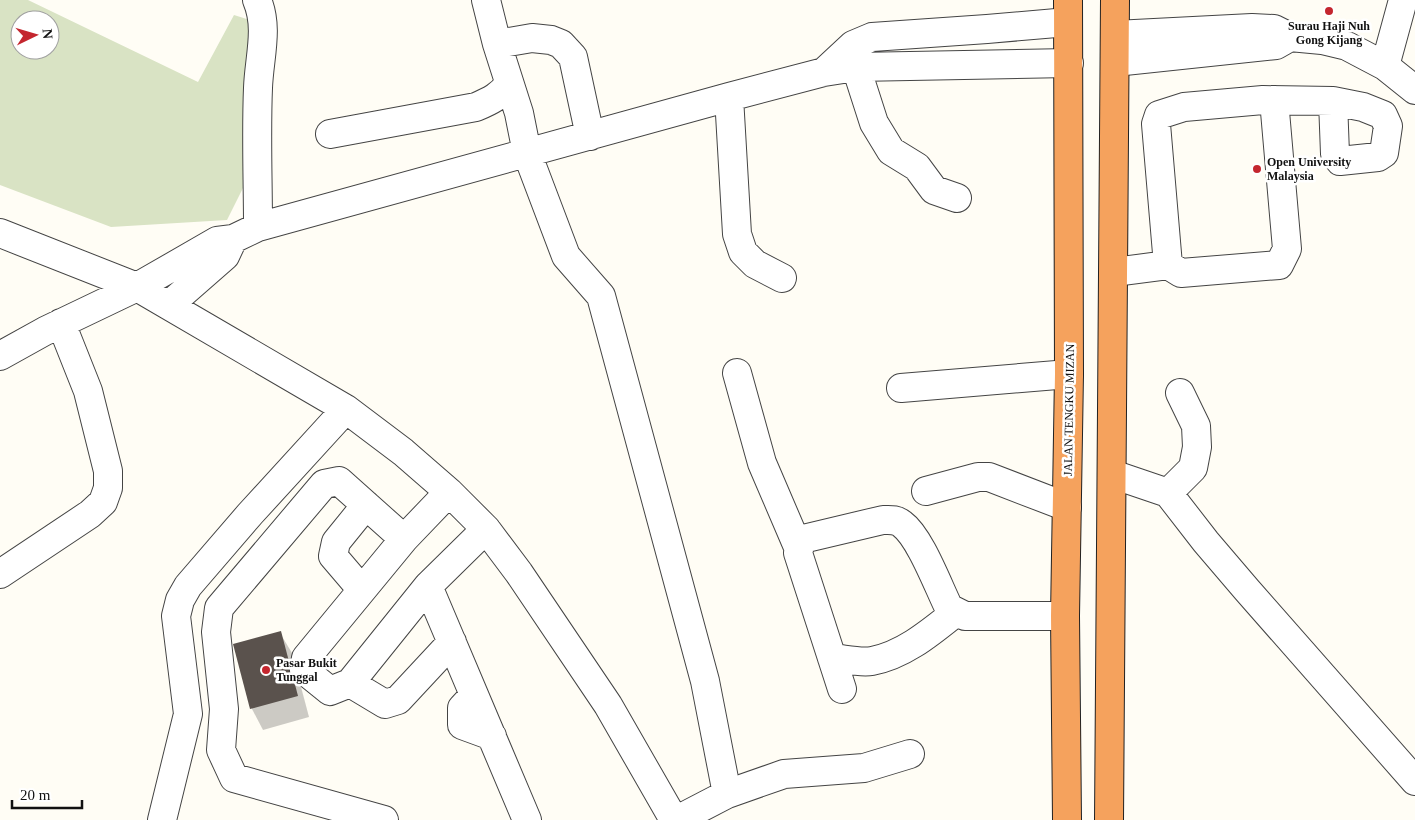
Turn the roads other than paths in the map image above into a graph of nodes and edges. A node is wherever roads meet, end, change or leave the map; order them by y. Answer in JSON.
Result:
{"nodes":[{"id":1,"x":257,"y":0,"type":"edge"},
{"id":2,"x":486,"y":0,"type":"edge"},
{"id":3,"x":1115,"y":0,"type":"edge"},
{"id":4,"x":1403,"y":0,"type":"edge"},
{"id":5,"x":1068,"y":11,"type":"edge"},
{"id":6,"x":1115,"y":34,"type":"junction"},
{"id":7,"x":1290,"y":37,"type":"junction"},
{"id":8,"x":497,"y":44,"type":"junction"},
{"id":9,"x":854,"y":56,"type":"junction"},
{"id":10,"x":1069,"y":62,"type":"junction"},
{"id":11,"x":1115,"y":62,"type":"junction"},
{"id":12,"x":1385,"y":66,"type":"junction"},
{"id":13,"x":510,"y":83,"type":"junction"},
{"id":14,"x":1415,"y":90,"type":"edge"},
{"id":15,"x":729,"y":97,"type":"junction"},
{"id":16,"x":1274,"y":100,"type":"junction"},
{"id":17,"x":1333,"y":101,"type":"dead end"},
{"id":18,"x":330,"y":134,"type":"dead end"},
{"id":19,"x":590,"y":136,"type":"junction"},
{"id":20,"x":527,"y":153,"type":"junction"},
{"id":21,"x":957,"y":198,"type":"dead end"},
{"id":22,"x":258,"y":227,"type":"junction"},
{"id":23,"x":0,"y":233,"type":"edge"},
{"id":24,"x":233,"y":239,"type":"junction"},
{"id":25,"x":1168,"y":265,"type":"junction"},
{"id":26,"x":1114,"y":272,"type":"junction"},
{"id":27,"x":782,"y":278,"type":"dead end"},
{"id":28,"x":137,"y":287,"type":"junction"},
{"id":29,"x":169,"y":305,"type":"junction"},
{"id":30,"x":61,"y":323,"type":"junction"},
{"id":31,"x":0,"y":356,"type":"edge"},
{"id":32,"x":737,"y":373,"type":"dead end"},
{"id":33,"x":1070,"y":374,"type":"junction"},
{"id":34,"x":901,"y":388,"type":"dead end"},
{"id":35,"x":1180,"y":393,"type":"dead end"},
{"id":36,"x":346,"y":409,"type":"junction"},
{"id":37,"x":1112,"y":474,"type":"junction"},
{"id":38,"x":926,"y":491,"type":"dead end"},
{"id":39,"x":448,"y":492,"type":"junction"},
{"id":40,"x":1168,"y":493,"type":"junction"},
{"id":41,"x":366,"y":505,"type":"junction"},
{"id":42,"x":1067,"y":506,"type":"junction"},
{"id":43,"x":486,"y":529,"type":"junction"},
{"id":44,"x":404,"y":538,"type":"junction"},
{"id":45,"x":798,"y":547,"type":"junction"},
{"id":46,"x":0,"y":574,"type":"edge"},
{"id":47,"x":428,"y":586,"type":"junction"},
{"id":48,"x":362,"y":590,"type":"junction"},
{"id":49,"x":956,"y":612,"type":"junction"},
{"id":50,"x":1065,"y":616,"type":"junction"},
{"id":51,"x":452,"y":642,"type":"junction"},
{"id":52,"x":832,"y":658,"type":"junction"},
{"id":53,"x":350,"y":683,"type":"junction"},
{"id":54,"x":842,"y":690,"type":"dead end"},
{"id":55,"x":910,"y":754,"type":"dead end"},
{"id":56,"x":1415,"y":781,"type":"edge"},
{"id":57,"x":727,"y":794,"type":"junction"},
{"id":58,"x":162,"y":820,"type":"edge"},
{"id":59,"x":384,"y":820,"type":"edge"},
{"id":60,"x":527,"y":820,"type":"edge"},
{"id":61,"x":675,"y":820,"type":"edge"},
{"id":62,"x":1067,"y":820,"type":"edge"},
{"id":63,"x":1108,"y":820,"type":"edge"}],
"edges":[{"from":1,"to":22,"type":"street"},
{"from":2,"to":8,"type":"street"},
{"from":3,"to":6,"type":"highway"},
{"from":4,"to":12,"type":"street"},
{"from":5,"to":9,"type":"street"},
{"from":5,"to":10,"type":"highway","name":"JALAN TENGKU MIZAN"},
{"from":6,"to":7,"type":"street"},
{"from":6,"to":11,"type":"highway"},
{"from":7,"to":11,"type":"street"},
{"from":7,"to":12,"type":"street"},
{"from":8,"to":13,"type":"street"},
{"from":8,"to":19,"type":"street"},
{"from":9,"to":10,"type":"street"},
{"from":9,"to":15,"type":"street"},
{"from":9,"to":21,"type":"street"},
{"from":10,"to":33,"type":"highway","name":"JALAN TENGKU MIZAN"},
{"from":11,"to":26,"type":"highway"},
{"from":12,"to":14,"type":"street"},
{"from":13,"to":18,"type":"street"},
{"from":13,"to":20,"type":"street"},
{"from":15,"to":19,"type":"street"},
{"from":15,"to":27,"type":"street"},
{"from":16,"to":17,"type":"street"},
{"from":16,"to":25,"type":"street"},
{"from":16,"to":25,"type":"street"},
{"from":19,"to":20,"type":"street"},
{"from":20,"to":22,"type":"street"},
{"from":20,"to":57,"type":"street"},
{"from":22,"to":24,"type":"street"},
{"from":23,"to":28,"type":"street"},
{"from":24,"to":28,"type":"street"},
{"from":24,"to":29,"type":"street"},
{"from":25,"to":26,"type":"street"},
{"from":26,"to":37,"type":"highway"},
{"from":28,"to":29,"type":"street"},
{"from":28,"to":30,"type":"street"},
{"from":29,"to":36,"type":"street"},
{"from":30,"to":31,"type":"street"},
{"from":30,"to":46,"type":"street"},
{"from":32,"to":45,"type":"street"},
{"from":33,"to":34,"type":"street"},
{"from":33,"to":42,"type":"highway","name":"JALAN TENGKU MIZAN"},
{"from":35,"to":40,"type":"street"},
{"from":36,"to":39,"type":"street"},
{"from":36,"to":58,"type":"street"},
{"from":37,"to":40,"type":"street"},
{"from":37,"to":63,"type":"highway"},
{"from":38,"to":42,"type":"street"},
{"from":39,"to":43,"type":"street"},
{"from":39,"to":44,"type":"street"},
{"from":40,"to":56,"type":"street"},
{"from":41,"to":44,"type":"street"},
{"from":41,"to":48,"type":"street"},
{"from":41,"to":59,"type":"street"},
{"from":42,"to":50,"type":"highway","name":"JALAN TENGKU MIZAN"},
{"from":43,"to":47,"type":"street"},
{"from":43,"to":61,"type":"street"},
{"from":44,"to":48,"type":"street"},
{"from":45,"to":49,"type":"street"},
{"from":45,"to":52,"type":"street"},
{"from":47,"to":51,"type":"street"},
{"from":47,"to":53,"type":"street"},
{"from":48,"to":53,"type":"street"},
{"from":49,"to":50,"type":"street"},
{"from":49,"to":52,"type":"street"},
{"from":50,"to":62,"type":"highway","name":"JALAN TENGKU MIZAN"},
{"from":51,"to":53,"type":"street"},
{"from":51,"to":60,"type":"street"},
{"from":52,"to":54,"type":"street"},
{"from":55,"to":57,"type":"street"},
{"from":57,"to":61,"type":"street"}]}
